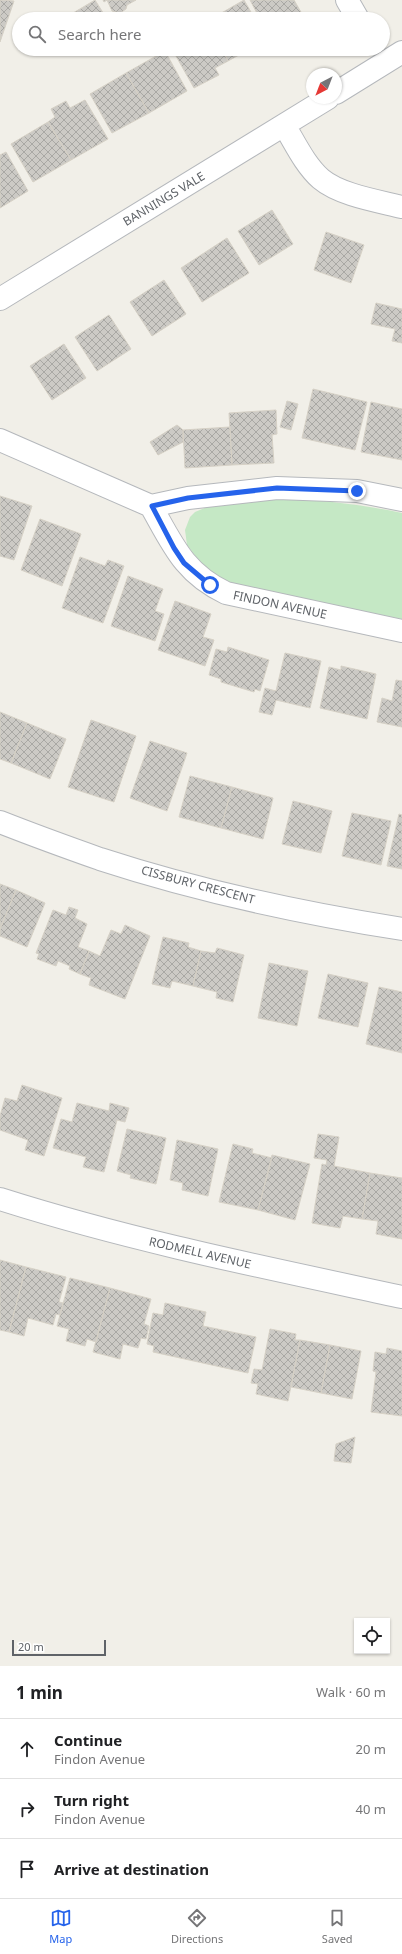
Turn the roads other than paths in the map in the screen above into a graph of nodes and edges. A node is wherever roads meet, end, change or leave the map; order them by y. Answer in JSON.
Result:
{"nodes":[{"id":1,"x":347,"y":0,"type":"edge"},
{"id":2,"x":354,"y":12,"type":"edge"},
{"id":3,"x":386,"y":56,"type":"edge"},
{"id":4,"x":342,"y":89,"type":"edge"},
{"id":5,"x":318,"y":104,"type":"edge"},
{"id":6,"x":284,"y":125,"type":"junction"},
{"id":7,"x":402,"y":207,"type":"edge"},
{"id":8,"x":0,"y":299,"type":"edge"},
{"id":9,"x":0,"y":440,"type":"edge"},
{"id":10,"x":402,"y":500,"type":"edge"},
{"id":11,"x":152,"y":506,"type":"junction"},
{"id":12,"x":402,"y":631,"type":"edge"},
{"id":13,"x":0,"y":822,"type":"edge"},
{"id":14,"x":402,"y":929,"type":"edge"},
{"id":15,"x":0,"y":1199,"type":"edge"},
{"id":16,"x":402,"y":1297,"type":"edge"}],
"edges":[{"from":1,"to":2,"type":"street"},
{"from":3,"to":4,"type":"street"},
{"from":5,"to":6,"type":"street","name":"BANNINGS VALE"},
{"from":6,"to":7,"type":"street"},
{"from":6,"to":8,"type":"street","name":"BANNINGS VALE"},
{"from":9,"to":11,"type":"street"},
{"from":10,"to":11,"type":"street"},
{"from":11,"to":12,"type":"street","name":"FINDON AVENUE"},
{"from":13,"to":14,"type":"street","name":"CISSBURY CRESCENT"},
{"from":15,"to":16,"type":"street","name":"RODMELL AVENUE"}]}
